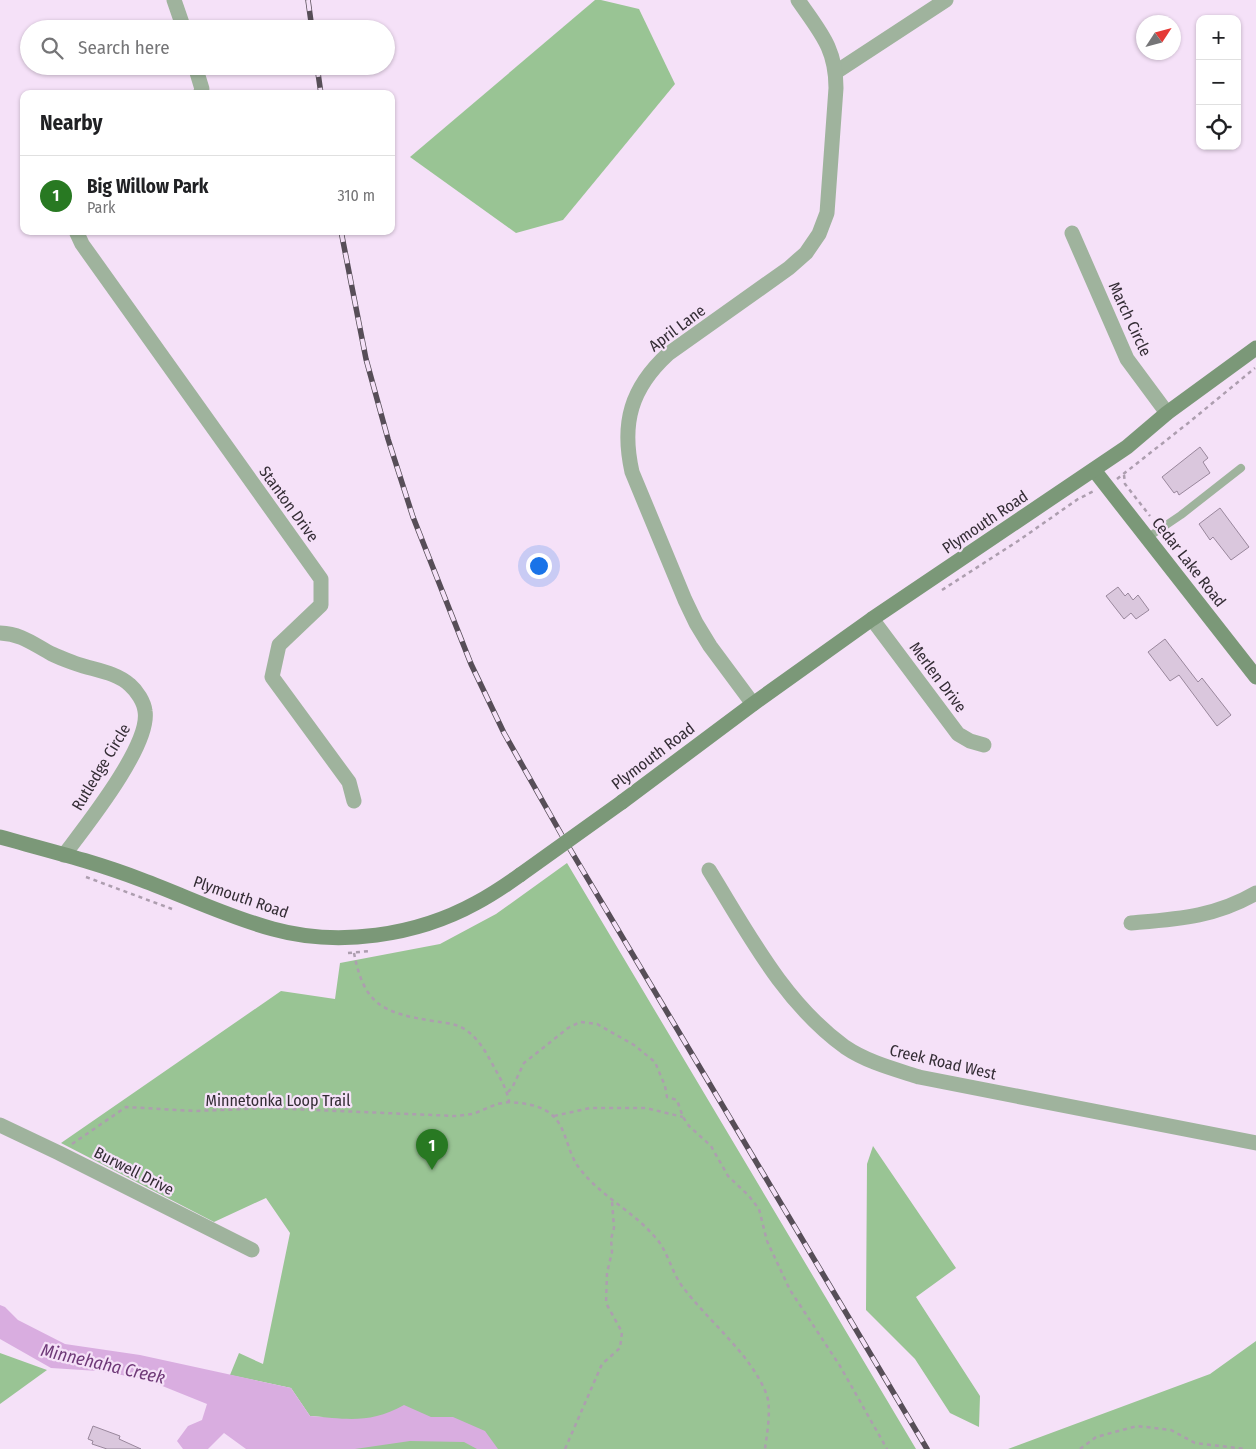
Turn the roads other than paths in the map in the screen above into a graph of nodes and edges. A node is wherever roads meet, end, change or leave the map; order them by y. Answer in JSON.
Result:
{"nodes":[{"id":1,"x":174,"y":0,"type":"edge"},
{"id":2,"x":798,"y":0,"type":"edge"},
{"id":3,"x":946,"y":0,"type":"edge"},
{"id":4,"x":181,"y":20,"type":"edge"},
{"id":5,"x":836,"y":72,"type":"junction"},
{"id":6,"x":198,"y":75,"type":"edge"},
{"id":7,"x":202,"y":90,"type":"edge"},
{"id":8,"x":1072,"y":233,"type":"dead end"},
{"id":9,"x":78,"y":235,"type":"edge"},
{"id":10,"x":1256,"y":348,"type":"edge"},
{"id":11,"x":1167,"y":413,"type":"junction"},
{"id":12,"x":1241,"y":468,"type":"dead end"},
{"id":13,"x":1094,"y":470,"type":"junction"},
{"id":14,"x":1147,"y":538,"type":"junction"},
{"id":15,"x":872,"y":619,"type":"junction"},
{"id":16,"x":0,"y":633,"type":"edge"},
{"id":17,"x":1256,"y":677,"type":"edge"},
{"id":18,"x":753,"y":704,"type":"junction"},
{"id":19,"x":984,"y":745,"type":"dead end"},
{"id":20,"x":354,"y":801,"type":"dead end"},
{"id":21,"x":0,"y":837,"type":"edge"},
{"id":22,"x":64,"y":855,"type":"junction"},
{"id":23,"x":709,"y":870,"type":"dead end"},
{"id":24,"x":1256,"y":893,"type":"edge"},
{"id":25,"x":1131,"y":923,"type":"dead end"},
{"id":26,"x":0,"y":1125,"type":"edge"},
{"id":27,"x":1256,"y":1143,"type":"edge"},
{"id":28,"x":252,"y":1250,"type":"dead end"}],
"edges":[{"from":1,"to":4,"type":"street"},
{"from":2,"to":5,"type":"street","name":"April Lane"},
{"from":3,"to":5,"type":"street"},
{"from":5,"to":18,"type":"street","name":"April Lane"},
{"from":6,"to":7,"type":"street"},
{"from":8,"to":11,"type":"street","name":"March Circle"},
{"from":9,"to":20,"type":"street","name":"Stanton Drive"},
{"from":10,"to":11,"type":"main road","name":"Plymouth Road"},
{"from":11,"to":13,"type":"main road","name":"Plymouth Road"},
{"from":12,"to":14,"type":"lane"},
{"from":13,"to":14,"type":"main road","name":"Cedar Lake Road"},
{"from":13,"to":15,"type":"main road","name":"Plymouth Road"},
{"from":14,"to":17,"type":"main road","name":"Cedar Lake Road"},
{"from":15,"to":18,"type":"main road","name":"Plymouth Road"},
{"from":15,"to":19,"type":"street","name":"Merlen Drive"},
{"from":16,"to":22,"type":"street","name":"Rutledge Circle"},
{"from":18,"to":22,"type":"main road","name":"Plymouth Road","bridge":true},
{"from":21,"to":22,"type":"main road","name":"Plymouth Road"},
{"from":23,"to":27,"type":"street","name":"Creek Road West"},
{"from":24,"to":25,"type":"street"},
{"from":26,"to":28,"type":"street","name":"Burwell Drive"}]}
